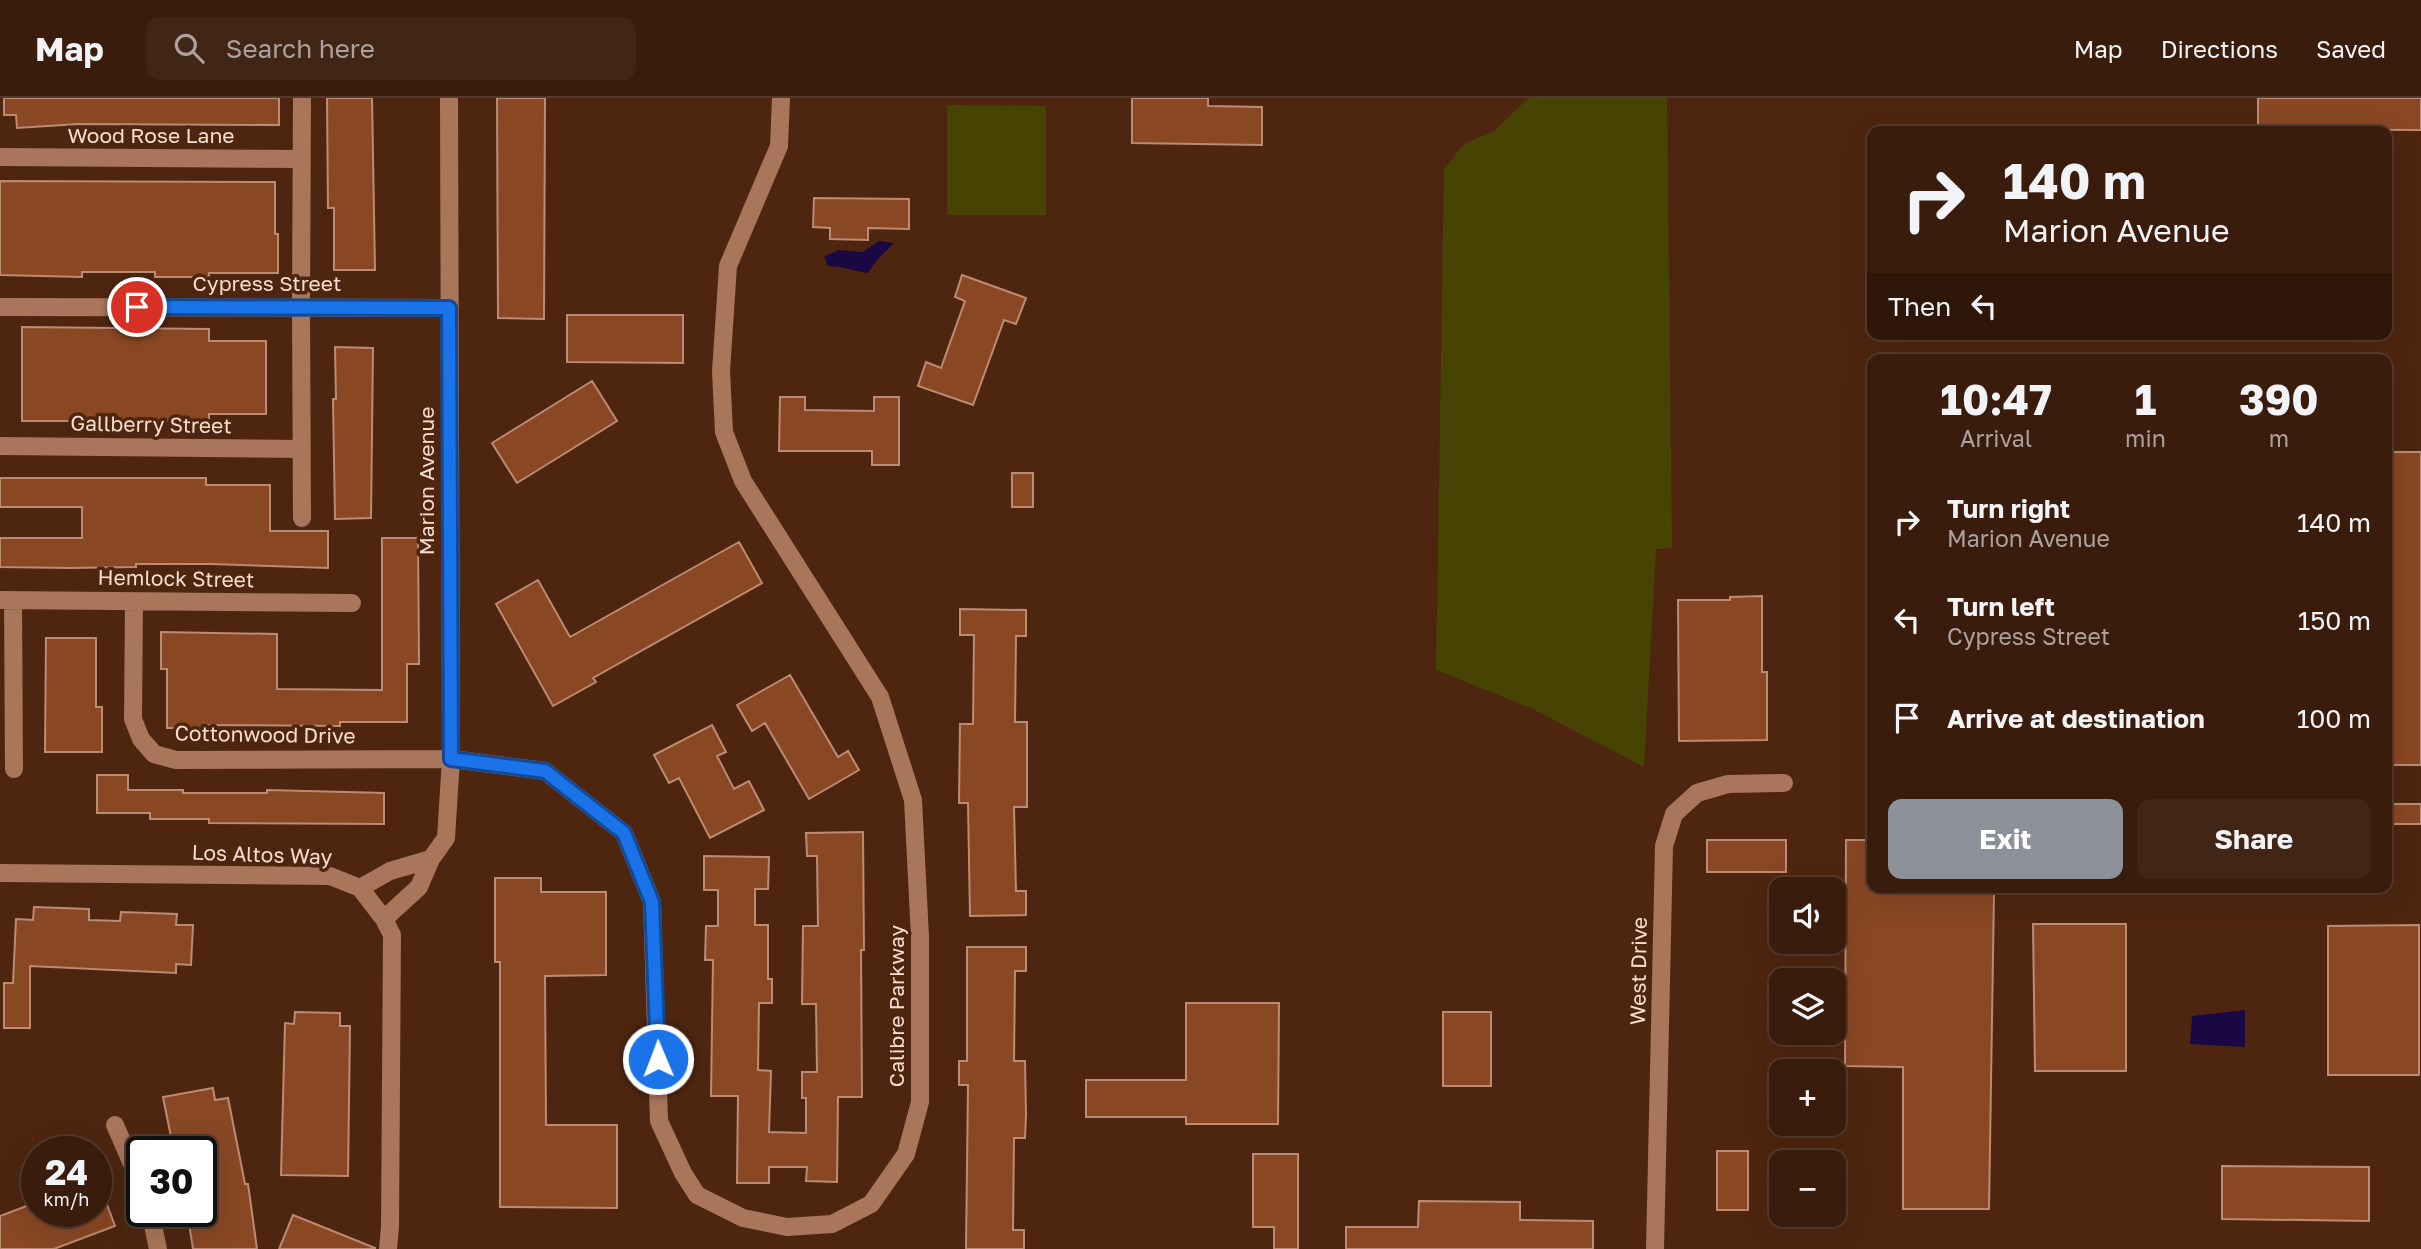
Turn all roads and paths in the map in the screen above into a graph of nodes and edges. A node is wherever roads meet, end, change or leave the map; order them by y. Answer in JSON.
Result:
{"nodes":[{"id":1,"x":303,"y":98,"type":"edge"},
{"id":2,"x":449,"y":98,"type":"edge"},
{"id":3,"x":781,"y":98,"type":"edge"},
{"id":4,"x":0,"y":157,"type":"edge"},
{"id":5,"x":302,"y":159,"type":"junction"},
{"id":6,"x":0,"y":307,"type":"edge"},
{"id":7,"x":300,"y":307,"type":"junction"},
{"id":8,"x":449,"y":308,"type":"junction"},
{"id":9,"x":0,"y":446,"type":"edge"},
{"id":10,"x":302,"y":449,"type":"junction"},
{"id":11,"x":302,"y":517,"type":"dead end"},
{"id":12,"x":7,"y":600,"type":"edge"},
{"id":13,"x":134,"y":601,"type":"junction"},
{"id":14,"x":352,"y":603,"type":"dead end"},
{"id":15,"x":451,"y":759,"type":"junction"},
{"id":16,"x":14,"y":769,"type":"dead end"},
{"id":17,"x":1784,"y":783,"type":"dead end"},
{"id":18,"x":431,"y":859,"type":"junction"},
{"id":19,"x":0,"y":873,"type":"edge"},
{"id":20,"x":360,"y":888,"type":"junction"},
{"id":21,"x":384,"y":919,"type":"junction"},
{"id":22,"x":115,"y":1125,"type":"dead end"},
{"id":23,"x":126,"y":1150,"type":"edge"},
{"id":24,"x":153,"y":1227,"type":"edge"},
{"id":25,"x":158,"y":1249,"type":"edge"},
{"id":26,"x":388,"y":1249,"type":"edge"},
{"id":27,"x":1656,"y":1249,"type":"edge"}],
"edges":[{"from":1,"to":5,"type":"street"},
{"from":2,"to":8,"type":"street","name":"Marion Avenue"},
{"from":3,"to":15,"type":"street","name":"Calibre Parkway"},
{"from":4,"to":5,"type":"street","name":"Wood Rose Lane"},
{"from":5,"to":7,"type":"street"},
{"from":6,"to":7,"type":"street","name":"Cypress Street"},
{"from":7,"to":8,"type":"street","name":"Cypress Street"},
{"from":7,"to":10,"type":"street"},
{"from":8,"to":15,"type":"street","name":"Marion Avenue"},
{"from":9,"to":10,"type":"street","name":"Gallberry Street"},
{"from":10,"to":11,"type":"street"},
{"from":12,"to":13,"type":"street","name":"Hemlock Street"},
{"from":12,"to":16,"type":"street"},
{"from":13,"to":14,"type":"street","name":"Hemlock Street"},
{"from":13,"to":15,"type":"street","name":"Cottonwood Drive"},
{"from":15,"to":18,"type":"street","name":"Marion Avenue"},
{"from":17,"to":27,"type":"street","name":"West Drive"},
{"from":18,"to":20,"type":"street"},
{"from":18,"to":21,"type":"street","name":"Marion Avenue"},
{"from":19,"to":20,"type":"street","name":"Los Altos Way"},
{"from":20,"to":21,"type":"street"},
{"from":21,"to":26,"type":"street"},
{"from":22,"to":23,"type":"street"},
{"from":24,"to":25,"type":"street"}]}
